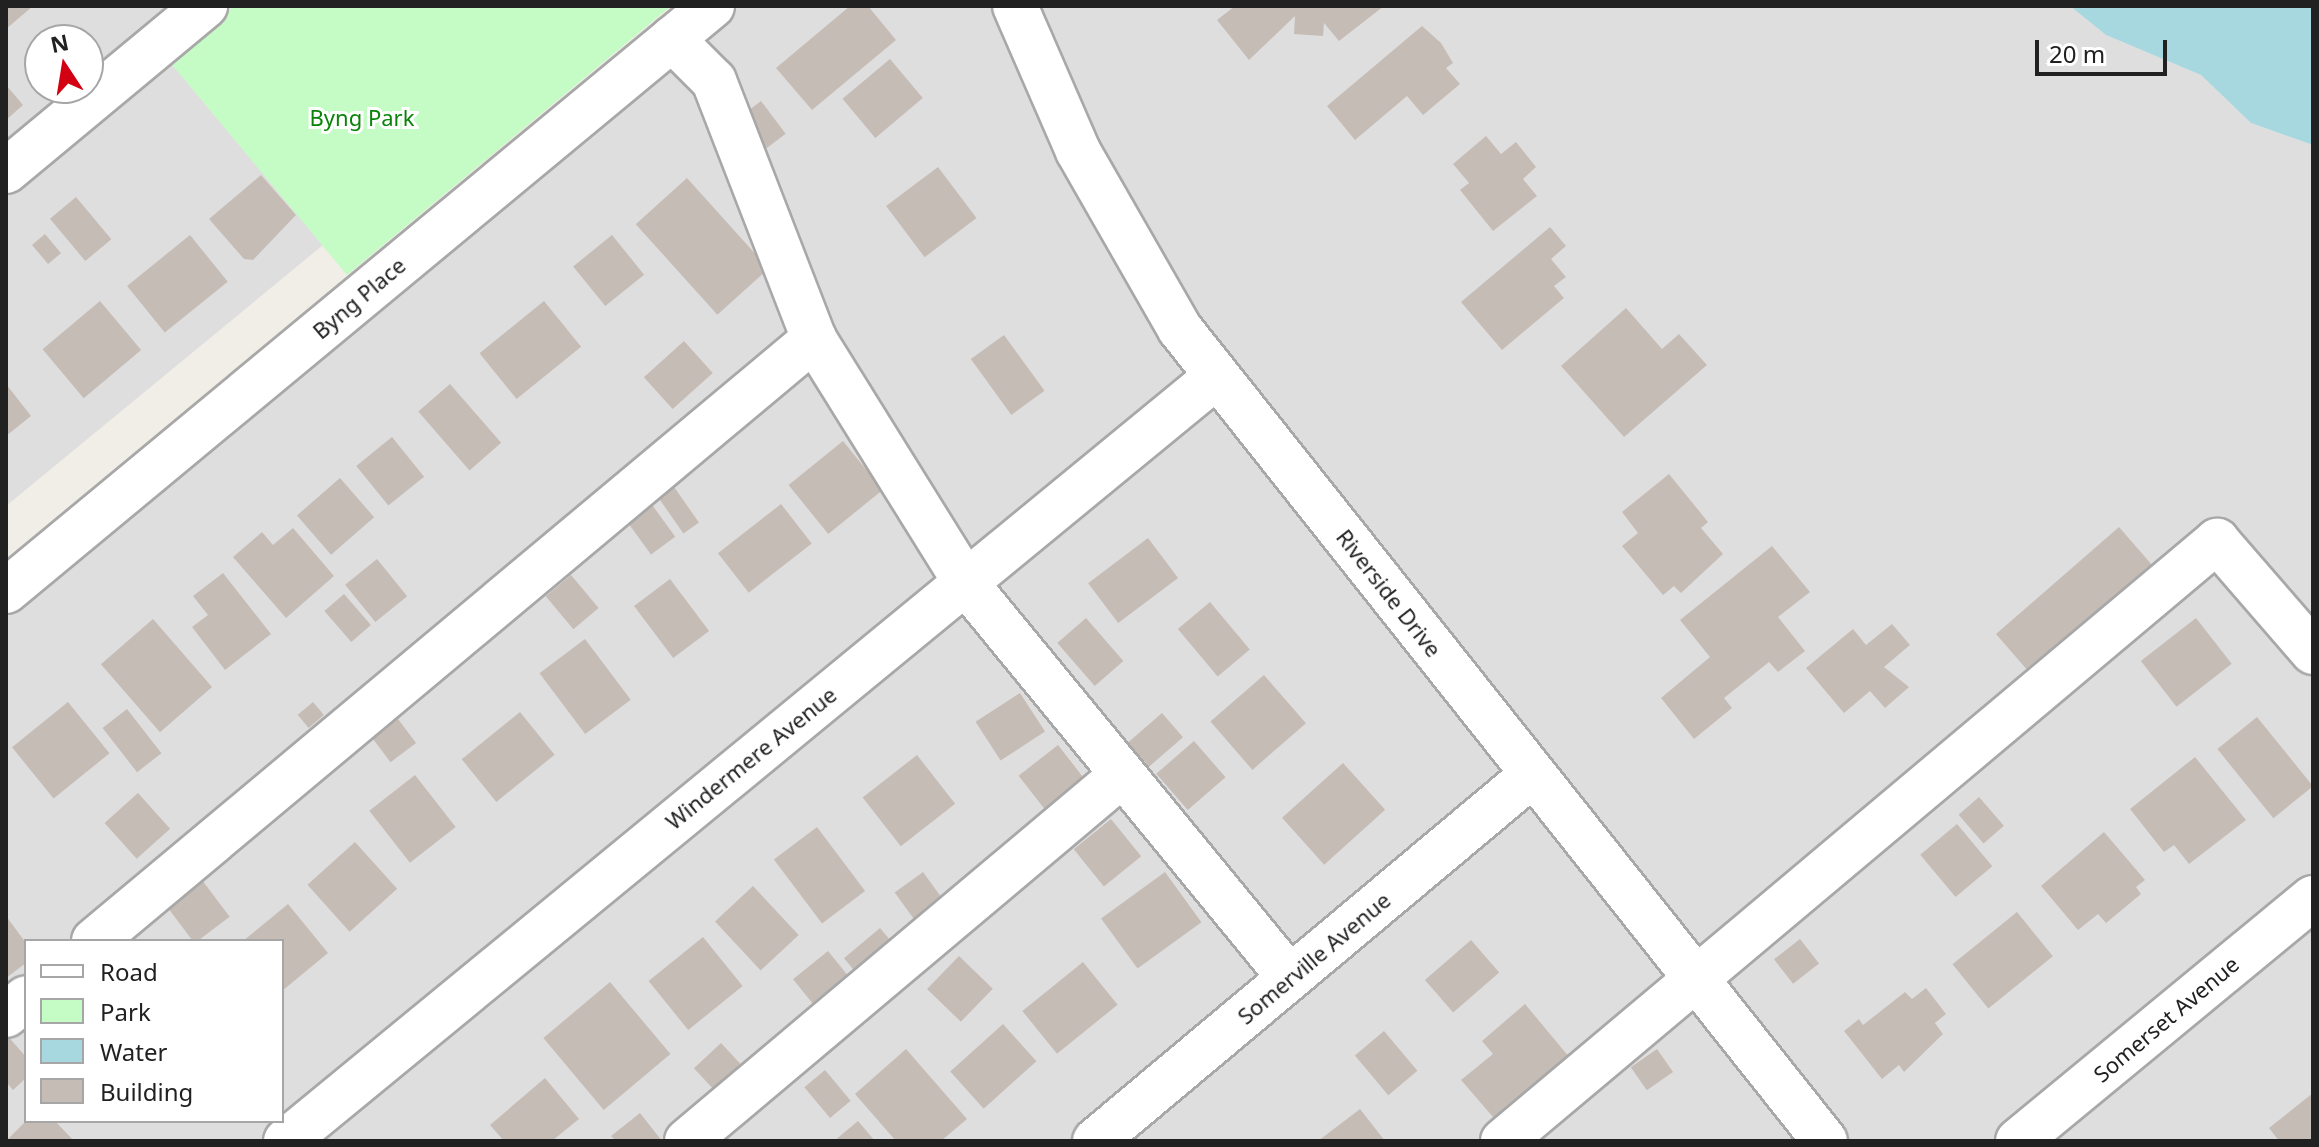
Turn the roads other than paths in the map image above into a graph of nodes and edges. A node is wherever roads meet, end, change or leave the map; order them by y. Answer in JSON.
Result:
{"nodes":[{"id":1,"x":205,"y":6,"type":"edge"},
{"id":2,"x":712,"y":6,"type":"edge"},
{"id":3,"x":1015,"y":6,"type":"edge"},
{"id":4,"x":672,"y":39,"type":"junction"},
{"id":5,"x":6,"y":171,"type":"edge"},
{"id":6,"x":814,"y":339,"type":"junction"},
{"id":7,"x":1217,"y":376,"type":"junction"},
{"id":8,"x":965,"y":582,"type":"junction"},
{"id":9,"x":6,"y":591,"type":"edge"},
{"id":10,"x":2313,"y":652,"type":"edge"},
{"id":11,"x":1122,"y":775,"type":"junction"},
{"id":12,"x":1532,"y":775,"type":"junction"},
{"id":13,"x":2313,"y":898,"type":"edge"},
{"id":14,"x":96,"y":939,"type":"edge"},
{"id":15,"x":1290,"y":978,"type":"junction"},
{"id":16,"x":1697,"y":980,"type":"junction"},
{"id":17,"x":24,"y":1000,"type":"edge"},
{"id":18,"x":6,"y":1015,"type":"edge"},
{"id":19,"x":286,"y":1141,"type":"edge"},
{"id":20,"x":687,"y":1141,"type":"edge"},
{"id":21,"x":1095,"y":1141,"type":"edge"},
{"id":22,"x":1503,"y":1141,"type":"edge"},
{"id":23,"x":1825,"y":1141,"type":"edge"},
{"id":24,"x":2018,"y":1141,"type":"edge"}],
"edges":[{"from":1,"to":5,"type":"street"},
{"from":2,"to":4,"type":"street","name":"Byng Place"},
{"from":3,"to":7,"type":"street","name":"Riverside Drive"},
{"from":4,"to":6,"type":"street"},
{"from":4,"to":9,"type":"street","name":"Byng Place"},
{"from":6,"to":8,"type":"street"},
{"from":6,"to":14,"type":"street"},
{"from":7,"to":8,"type":"street","name":"Windermere Avenue"},
{"from":7,"to":12,"type":"street","name":"Riverside Drive"},
{"from":8,"to":11,"type":"street"},
{"from":8,"to":19,"type":"street","name":"Windermere Avenue"},
{"from":10,"to":16,"type":"street"},
{"from":11,"to":15,"type":"street"},
{"from":11,"to":20,"type":"street"},
{"from":12,"to":15,"type":"street","name":"Somerville Avenue"},
{"from":12,"to":16,"type":"street","name":"Riverside Drive"},
{"from":13,"to":24,"type":"street","name":"Somerset Avenue"},
{"from":15,"to":21,"type":"street","name":"Somerville Avenue"},
{"from":16,"to":22,"type":"street"},
{"from":16,"to":23,"type":"street","name":"Riverside Drive"},
{"from":17,"to":18,"type":"street"}]}
